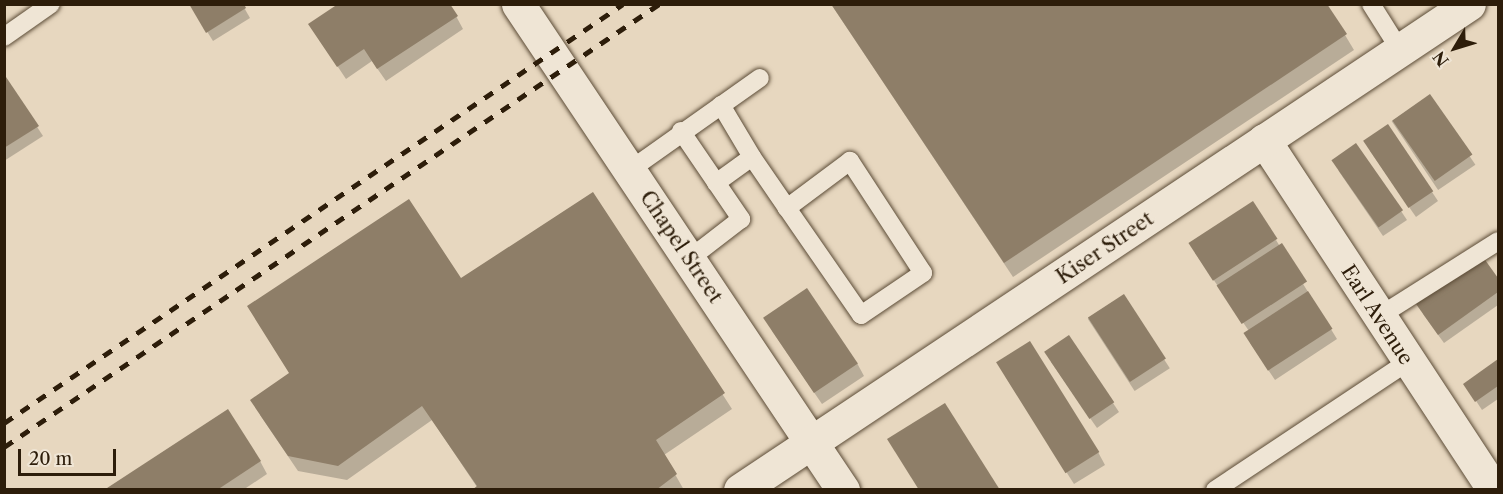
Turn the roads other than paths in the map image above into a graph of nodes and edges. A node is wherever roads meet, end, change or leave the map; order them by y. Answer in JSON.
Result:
{"nodes":[{"id":1,"x":51,"y":4,"type":"edge"},
{"id":2,"x":518,"y":4,"type":"edge"},
{"id":3,"x":1371,"y":4,"type":"edge"},
{"id":4,"x":1469,"y":4,"type":"edge"},
{"id":5,"x":4,"y":37,"type":"edge"},
{"id":6,"x":1400,"y":50,"type":"junction"},
{"id":7,"x":760,"y":78,"type":"dead end"},
{"id":8,"x":720,"y":105,"type":"junction"},
{"id":9,"x":681,"y":131,"type":"junction"},
{"id":10,"x":1264,"y":140,"type":"junction"},
{"id":11,"x":752,"y":156,"type":"junction"},
{"id":12,"x":630,"y":170,"type":"junction"},
{"id":13,"x":716,"y":183,"type":"junction"},
{"id":14,"x":788,"y":208,"type":"junction"},
{"id":15,"x":1498,"y":241,"type":"edge"},
{"id":16,"x":689,"y":259,"type":"junction"},
{"id":17,"x":1378,"y":317,"type":"junction"},
{"id":18,"x":1408,"y":362,"type":"junction"},
{"id":19,"x":811,"y":442,"type":"junction"},
{"id":20,"x":740,"y":489,"type":"edge"},
{"id":21,"x":843,"y":489,"type":"edge"},
{"id":22,"x":1215,"y":489,"type":"edge"},
{"id":23,"x":1494,"y":489,"type":"edge"}],
"edges":[{"from":1,"to":5,"type":"lane"},
{"from":2,"to":12,"type":"street","name":"Chapel Street"},
{"from":3,"to":6,"type":"lane"},
{"from":4,"to":6,"type":"street","name":"Kiser Street"},
{"from":6,"to":10,"type":"street","name":"Kiser Street"},
{"from":7,"to":8,"type":"lane"},
{"from":8,"to":9,"type":"lane"},
{"from":8,"to":11,"type":"lane"},
{"from":9,"to":12,"type":"lane"},
{"from":9,"to":13,"type":"lane"},
{"from":10,"to":17,"type":"street","name":"Earl Avenue"},
{"from":10,"to":19,"type":"street","name":"Kiser Street"},
{"from":11,"to":13,"type":"lane"},
{"from":11,"to":14,"type":"lane"},
{"from":12,"to":16,"type":"street","name":"Chapel Street"},
{"from":13,"to":16,"type":"lane"},
{"from":14,"to":14,"type":"lane"},
{"from":15,"to":17,"type":"lane"},
{"from":16,"to":19,"type":"street","name":"Chapel Street"},
{"from":17,"to":18,"type":"street","name":"Earl Avenue"},
{"from":18,"to":22,"type":"lane"},
{"from":18,"to":23,"type":"street","name":"Earl Avenue"},
{"from":19,"to":20,"type":"street","name":"Kiser Street"},
{"from":19,"to":21,"type":"street","name":"Chapel Street"}]}
